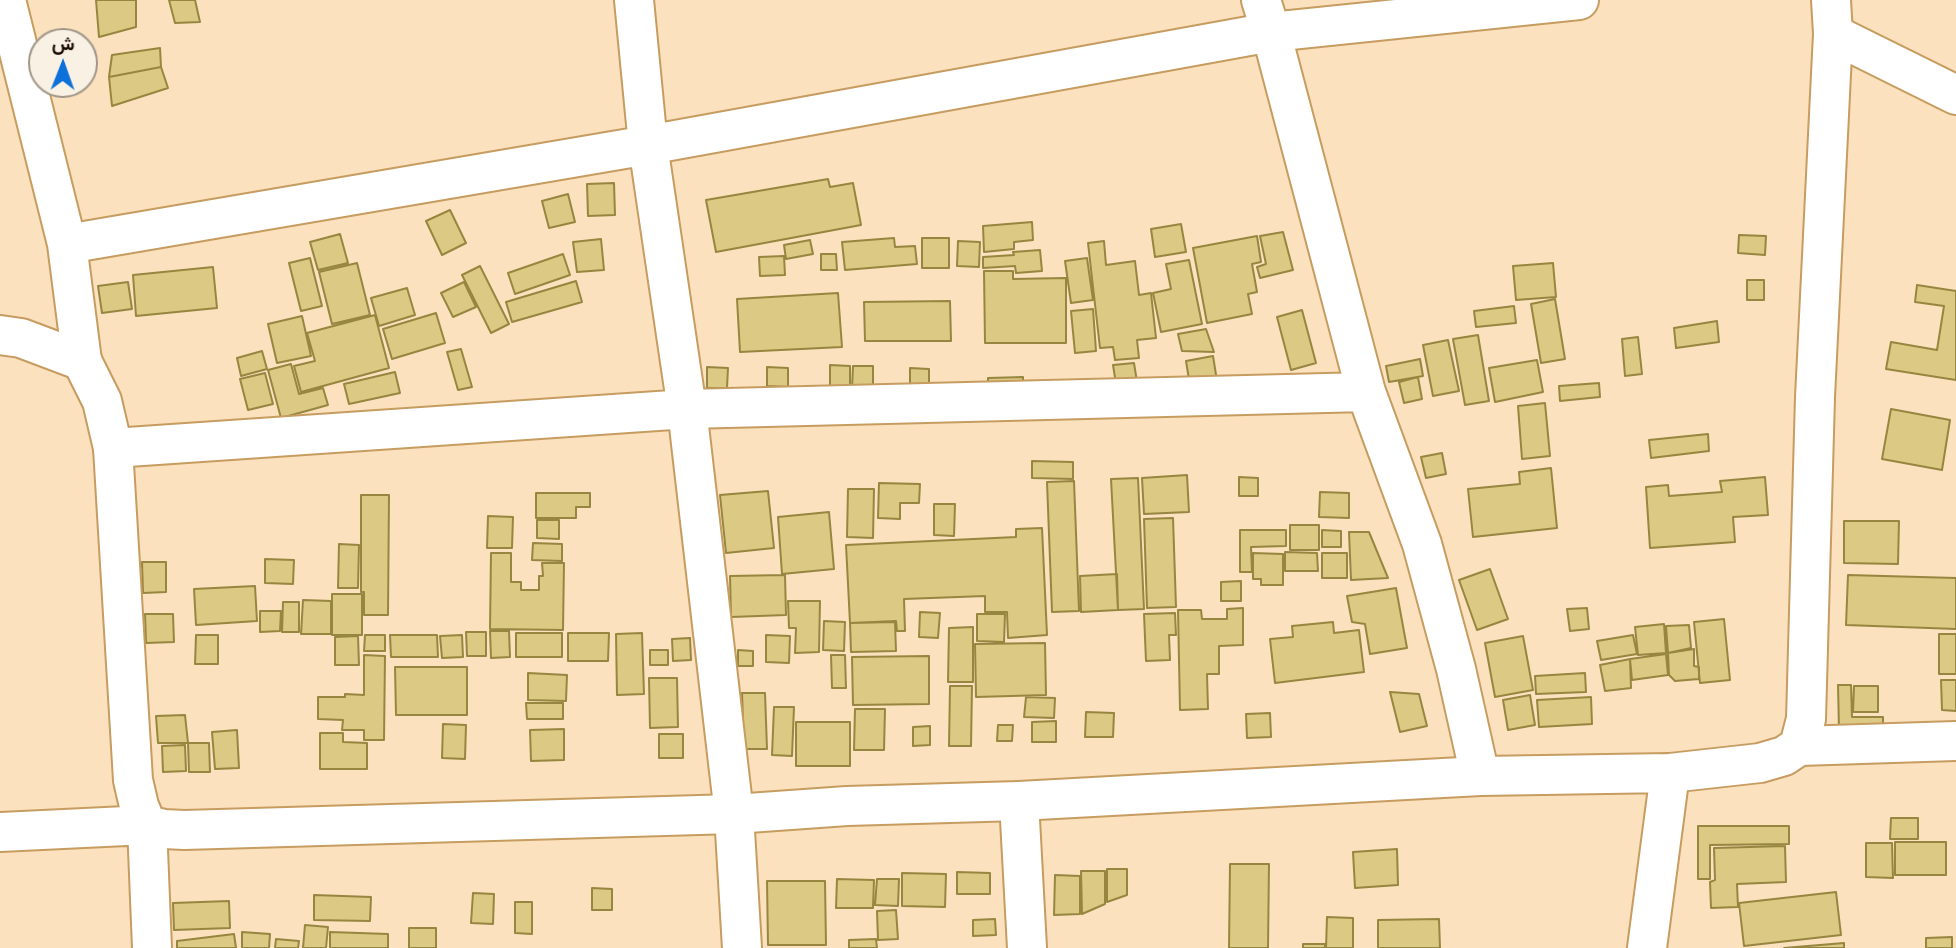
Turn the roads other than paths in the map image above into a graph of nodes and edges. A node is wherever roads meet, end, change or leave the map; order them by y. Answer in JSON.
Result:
{"nodes":[{"id":1,"x":6,"y":0,"type":"edge"},
{"id":2,"x":634,"y":0,"type":"edge"},
{"id":3,"x":1579,"y":0,"type":"edge"},
{"id":4,"x":1266,"y":16,"type":"edge"},
{"id":5,"x":1832,"y":17,"type":"edge"},
{"id":6,"x":1956,"y":95,"type":"edge"},
{"id":7,"x":648,"y":145,"type":"junction"},
{"id":8,"x":66,"y":244,"type":"junction"},
{"id":9,"x":0,"y":335,"type":"edge"},
{"id":10,"x":82,"y":361,"type":"junction"},
{"id":11,"x":1366,"y":391,"type":"junction"},
{"id":12,"x":687,"y":409,"type":"junction"},
{"id":13,"x":114,"y":448,"type":"junction"},
{"id":14,"x":1956,"y":741,"type":"edge"},
{"id":15,"x":1799,"y":746,"type":"junction"},
{"id":16,"x":1670,"y":773,"type":"junction"},
{"id":17,"x":1480,"y":776,"type":"junction"},
{"id":18,"x":1019,"y":800,"type":"junction"},
{"id":19,"x":734,"y":814,"type":"junction"},
{"id":20,"x":147,"y":825,"type":"junction"},
{"id":21,"x":0,"y":832,"type":"edge"},
{"id":22,"x":152,"y":948,"type":"edge"},
{"id":23,"x":742,"y":948,"type":"edge"},
{"id":24,"x":1027,"y":948,"type":"edge"},
{"id":25,"x":1647,"y":948,"type":"edge"}],
"edges":[{"from":1,"to":8,"type":"street"},
{"from":2,"to":7,"type":"street"},
{"from":3,"to":4,"type":"street"},
{"from":4,"to":7,"type":"street"},
{"from":4,"to":11,"type":"street"},
{"from":5,"to":6,"type":"street"},
{"from":5,"to":15,"type":"street"},
{"from":7,"to":8,"type":"street"},
{"from":7,"to":12,"type":"street"},
{"from":8,"to":10,"type":"street"},
{"from":9,"to":10,"type":"street"},
{"from":10,"to":13,"type":"street"},
{"from":11,"to":12,"type":"street"},
{"from":11,"to":17,"type":"street"},
{"from":12,"to":13,"type":"street"},
{"from":12,"to":19,"type":"street"},
{"from":13,"to":20,"type":"street"},
{"from":14,"to":15,"type":"street"},
{"from":15,"to":16,"type":"street"},
{"from":16,"to":17,"type":"street"},
{"from":16,"to":25,"type":"street"},
{"from":17,"to":18,"type":"street"},
{"from":18,"to":19,"type":"street"},
{"from":18,"to":24,"type":"street"},
{"from":19,"to":20,"type":"street"},
{"from":19,"to":23,"type":"street"},
{"from":20,"to":21,"type":"street"},
{"from":20,"to":22,"type":"street"}]}
